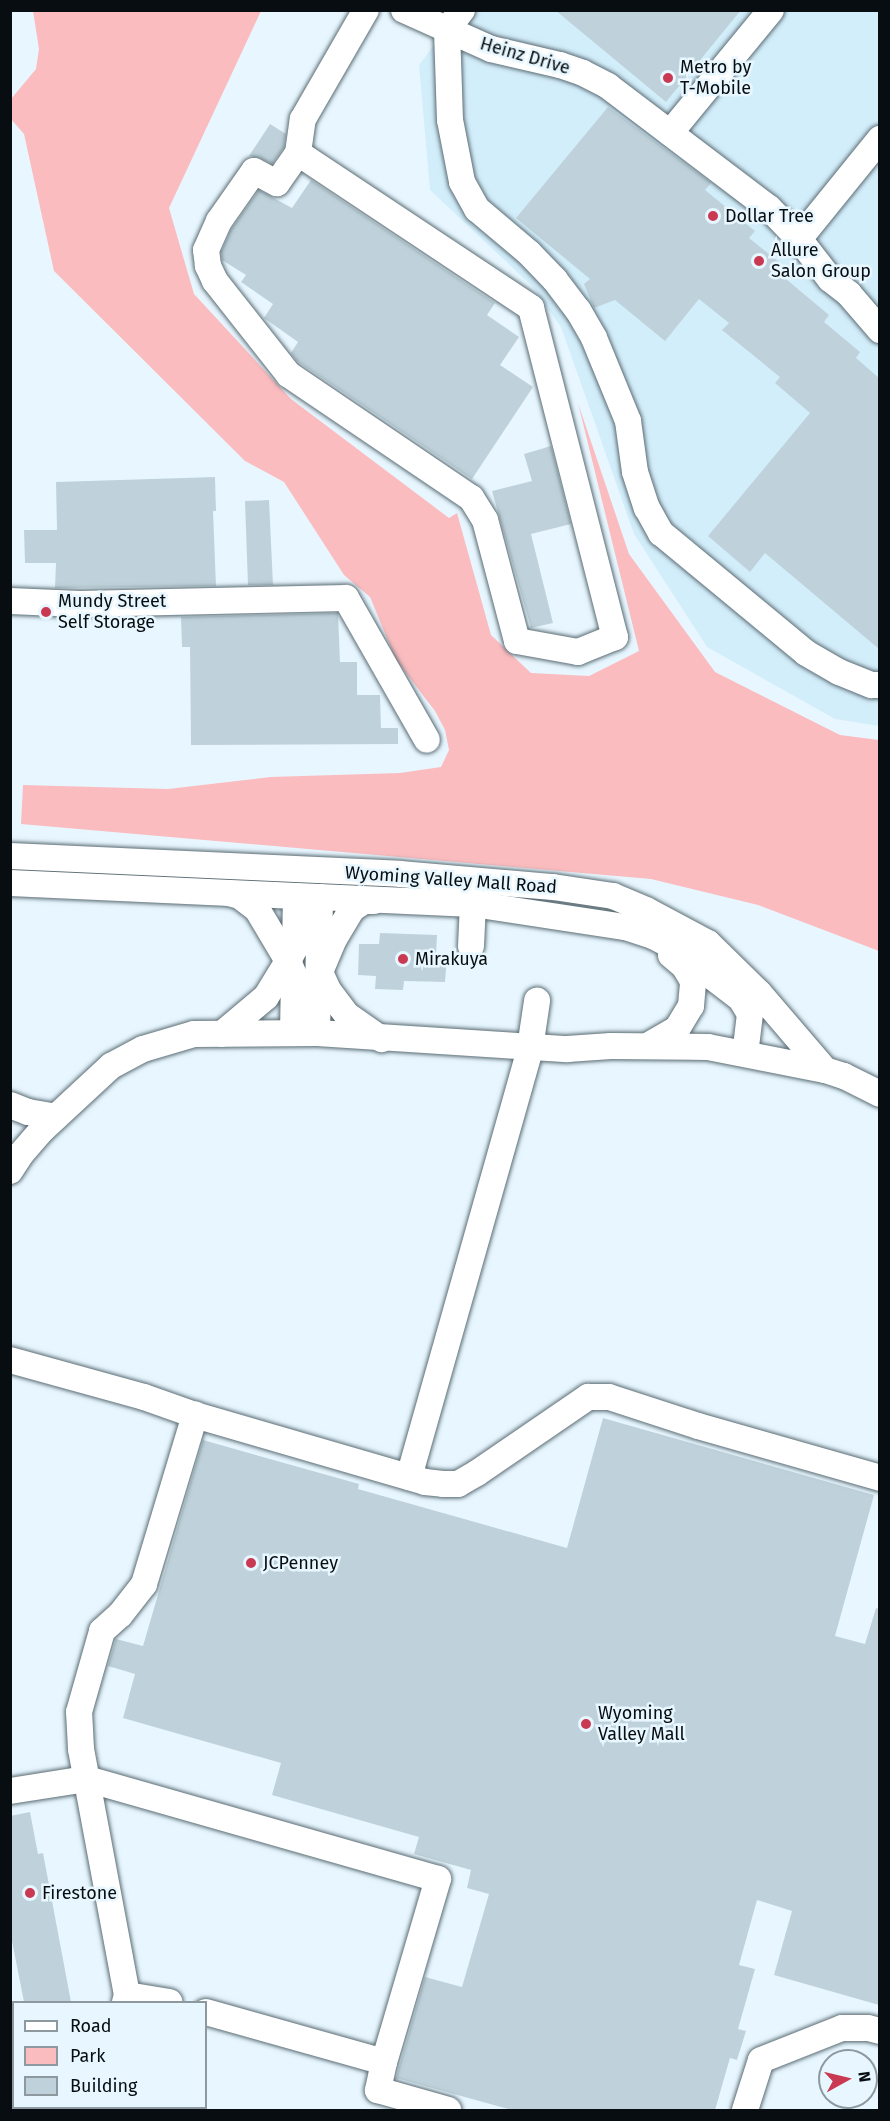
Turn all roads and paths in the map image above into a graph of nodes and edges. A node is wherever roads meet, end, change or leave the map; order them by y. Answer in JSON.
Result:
{"nodes":[{"id":1,"x":366,"y":10,"type":"edge"},
{"id":2,"x":404,"y":10,"type":"edge"},
{"id":3,"x":771,"y":10,"type":"edge"},
{"id":4,"x":454,"y":20,"type":"edge"},
{"id":5,"x":670,"y":133,"type":"junction"},
{"id":6,"x":879,"y":139,"type":"edge"},
{"id":7,"x":298,"y":153,"type":"junction"},
{"id":8,"x":799,"y":239,"type":"junction"},
{"id":9,"x":879,"y":330,"type":"edge"},
{"id":10,"x":10,"y":601,"type":"edge"},
{"id":11,"x":879,"y":685,"type":"edge"},
{"id":12,"x":427,"y":740,"type":"dead end"},
{"id":13,"x":10,"y":856,"type":"edge"},
{"id":14,"x":10,"y":883,"type":"edge"},
{"id":15,"x":220,"y":891,"type":"junction"},
{"id":16,"x":308,"y":897,"type":"junction"},
{"id":17,"x":386,"y":900,"type":"junction"},
{"id":18,"x":473,"y":904,"type":"junction"},
{"id":19,"x":625,"y":927,"type":"junction"},
{"id":20,"x":471,"y":946,"type":"dead end"},
{"id":21,"x":288,"y":961,"type":"junction"},
{"id":22,"x":320,"y":972,"type":"junction"},
{"id":23,"x":537,"y":1001,"type":"dead end"},
{"id":24,"x":305,"y":1033,"type":"junction"},
{"id":25,"x":222,"y":1034,"type":"junction"},
{"id":26,"x":381,"y":1039,"type":"junction"},
{"id":27,"x":648,"y":1045,"type":"junction"},
{"id":28,"x":530,"y":1048,"type":"junction"},
{"id":29,"x":745,"y":1052,"type":"junction"},
{"id":30,"x":825,"y":1070,"type":"junction"},
{"id":31,"x":879,"y":1094,"type":"edge"},
{"id":32,"x":10,"y":1105,"type":"edge"},
{"id":33,"x":56,"y":1117,"type":"junction"},
{"id":34,"x":10,"y":1171,"type":"edge"},
{"id":35,"x":10,"y":1360,"type":"edge"},
{"id":36,"x":195,"y":1414,"type":"junction"},
{"id":37,"x":409,"y":1477,"type":"junction"},
{"id":38,"x":879,"y":1478,"type":"edge"},
{"id":39,"x":87,"y":1779,"type":"junction"},
{"id":40,"x":10,"y":1791,"type":"edge"},
{"id":41,"x":126,"y":1999,"type":"edge"},
{"id":42,"x":155,"y":2001,"type":"edge"},
{"id":43,"x":207,"y":2012,"type":"edge"},
{"id":44,"x":879,"y":2031,"type":"edge"},
{"id":45,"x":384,"y":2062,"type":"junction"},
{"id":46,"x":448,"y":2110,"type":"edge"},
{"id":47,"x":745,"y":2110,"type":"edge"}],
"edges":[{"from":1,"to":7,"type":"street"},
{"from":2,"to":4,"type":"street","name":"Heinz Drive"},
{"from":3,"to":5,"type":"street"},
{"from":4,"to":5,"type":"street","name":"Heinz Drive"},
{"from":4,"to":11,"type":"street"},
{"from":5,"to":8,"type":"street","name":"Heinz Drive"},
{"from":6,"to":8,"type":"street"},
{"from":7,"to":7,"type":"street"},
{"from":8,"to":9,"type":"street","name":"Heinz Drive"},
{"from":10,"to":12,"type":"street"},
{"from":13,"to":30,"type":"street","name":"Wyoming Valley Mall Road"},
{"from":14,"to":15,"type":"street","name":"Wyoming Valley Mall Road"},
{"from":15,"to":16,"type":"street","name":"Wyoming Valley Mall Road"},
{"from":15,"to":21,"type":"street"},
{"from":16,"to":17,"type":"street","name":"Wyoming Valley Mall Road"},
{"from":16,"to":21,"type":"street"},
{"from":16,"to":22,"type":"street"},
{"from":17,"to":18,"type":"street","name":"Wyoming Valley Mall Road"},
{"from":17,"to":22,"type":"street"},
{"from":18,"to":19,"type":"street","name":"Wyoming Valley Mall Road"},
{"from":18,"to":20,"type":"street"},
{"from":19,"to":27,"type":"street"},
{"from":19,"to":29,"type":"street"},
{"from":21,"to":24,"type":"street"},
{"from":21,"to":25,"type":"street"},
{"from":22,"to":24,"type":"street"},
{"from":22,"to":26,"type":"street"},
{"from":23,"to":28,"type":"street"},
{"from":24,"to":25,"type":"street","name":"Wyoming Valley Mall Road"},
{"from":24,"to":26,"type":"street","name":"Wyoming Valley Mall Road"},
{"from":25,"to":33,"type":"street","name":"Wyoming Valley Mall Road"},
{"from":26,"to":28,"type":"street","name":"Wyoming Valley Mall Road"},
{"from":27,"to":28,"type":"street","name":"Wyoming Valley Mall Road"},
{"from":27,"to":29,"type":"street","name":"Wyoming Valley Mall Road"},
{"from":28,"to":37,"type":"street"},
{"from":29,"to":30,"type":"street","name":"Wyoming Valley Mall Road"},
{"from":30,"to":31,"type":"street","name":"Wyoming Valley Mall Road"},
{"from":32,"to":33,"type":"street"},
{"from":33,"to":34,"type":"street","name":"Wyoming Valley Mall Road"},
{"from":35,"to":36,"type":"street"},
{"from":36,"to":37,"type":"street"},
{"from":36,"to":39,"type":"street"},
{"from":37,"to":38,"type":"street"},
{"from":39,"to":40,"type":"street"},
{"from":39,"to":41,"type":"street"},
{"from":39,"to":45,"type":"street"},
{"from":41,"to":42,"type":"street"},
{"from":43,"to":45,"type":"street"},
{"from":44,"to":47,"type":"street"},
{"from":45,"to":46,"type":"street"}]}
